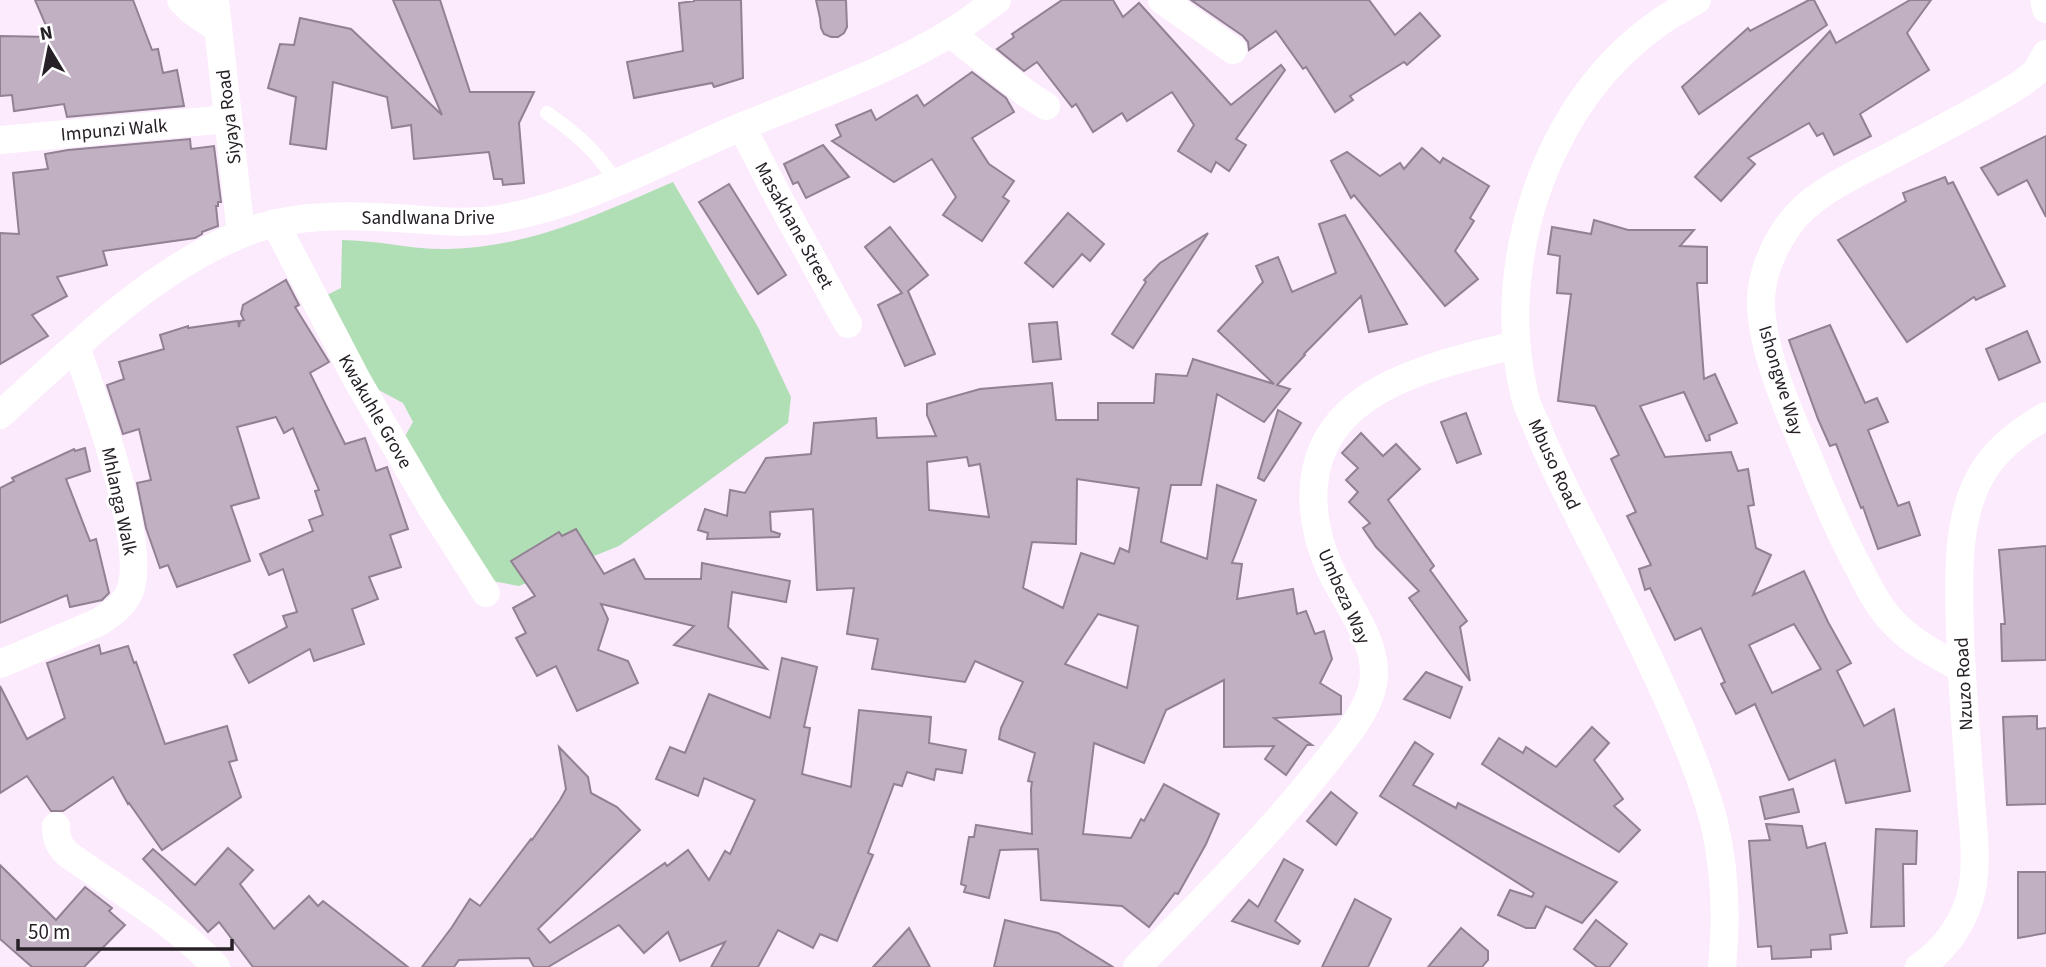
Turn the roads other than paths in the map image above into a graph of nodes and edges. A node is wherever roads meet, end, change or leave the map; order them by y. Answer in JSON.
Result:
{"nodes":[{"id":1,"x":181,"y":0,"type":"edge"},
{"id":2,"x":215,"y":0,"type":"edge"},
{"id":3,"x":997,"y":0,"type":"edge"},
{"id":4,"x":1162,"y":0,"type":"edge"},
{"id":5,"x":1697,"y":0,"type":"edge"},
{"id":6,"x":2044,"y":0,"type":"edge"},
{"id":7,"x":2046,"y":9,"type":"edge"},
{"id":8,"x":218,"y":29,"type":"junction"},
{"id":9,"x":950,"y":33,"type":"junction"},
{"id":10,"x":1233,"y":50,"type":"dead end"},
{"id":11,"x":2046,"y":54,"type":"edge"},
{"id":12,"x":1046,"y":106,"type":"dead end"},
{"id":13,"x":547,"y":113,"type":"dead end"},
{"id":14,"x":228,"y":119,"type":"junction"},
{"id":15,"x":742,"y":127,"type":"junction"},
{"id":16,"x":0,"y":139,"type":"edge"},
{"id":17,"x":617,"y":182,"type":"junction"},
{"id":18,"x":275,"y":223,"type":"junction"},
{"id":19,"x":241,"y":234,"type":"junction"},
{"id":20,"x":848,"y":324,"type":"dead end"},
{"id":21,"x":1515,"y":345,"type":"junction"},
{"id":22,"x":76,"y":347,"type":"junction"},
{"id":23,"x":0,"y":415,"type":"edge"},
{"id":24,"x":2046,"y":416,"type":"edge"},
{"id":25,"x":486,"y":593,"type":"dead end"},
{"id":26,"x":0,"y":664,"type":"edge"},
{"id":27,"x":1962,"y":670,"type":"junction"},
{"id":28,"x":56,"y":826,"type":"dead end"},
{"id":29,"x":216,"y":967,"type":"edge"},
{"id":30,"x":1137,"y":967,"type":"edge"},
{"id":31,"x":1722,"y":967,"type":"edge"},
{"id":32,"x":1919,"y":967,"type":"edge"}],
"edges":[{"from":1,"to":8,"type":"street"},
{"from":2,"to":8,"type":"street","name":"Siyaya Road"},
{"from":3,"to":9,"type":"street","name":"Sandlwana Drive"},
{"from":4,"to":10,"type":"street"},
{"from":5,"to":21,"type":"street","name":"Mbuso Road"},
{"from":6,"to":7,"type":"street"},
{"from":8,"to":14,"type":"street","name":"Siyaya Road"},
{"from":9,"to":12,"type":"street"},
{"from":9,"to":15,"type":"street","name":"Sandlwana Drive"},
{"from":11,"to":27,"type":"street","name":"Ishongwe Way"},
{"from":13,"to":17,"type":"lane"},
{"from":14,"to":16,"type":"street","name":"Impunzi Walk"},
{"from":14,"to":19,"type":"street","name":"Siyaya Road"},
{"from":15,"to":17,"type":"street","name":"Sandlwana Drive"},
{"from":15,"to":20,"type":"street","name":"Masakhane Street"},
{"from":17,"to":18,"type":"street","name":"Sandlwana Drive"},
{"from":18,"to":19,"type":"street","name":"Sandlwana Drive"},
{"from":18,"to":25,"type":"street","name":"Kwakuhle Grove"},
{"from":19,"to":22,"type":"street","name":"Sandlwana Drive"},
{"from":21,"to":30,"type":"street","name":"Umbeza Way"},
{"from":21,"to":31,"type":"street","name":"Mbuso Road"},
{"from":22,"to":23,"type":"street","name":"Sandlwana Drive"},
{"from":22,"to":26,"type":"street","name":"Mhlanga Walk"},
{"from":24,"to":27,"type":"street","name":"Nzuzo Road"},
{"from":27,"to":32,"type":"street","name":"Nzuzo Road"},
{"from":28,"to":29,"type":"street"}]}
